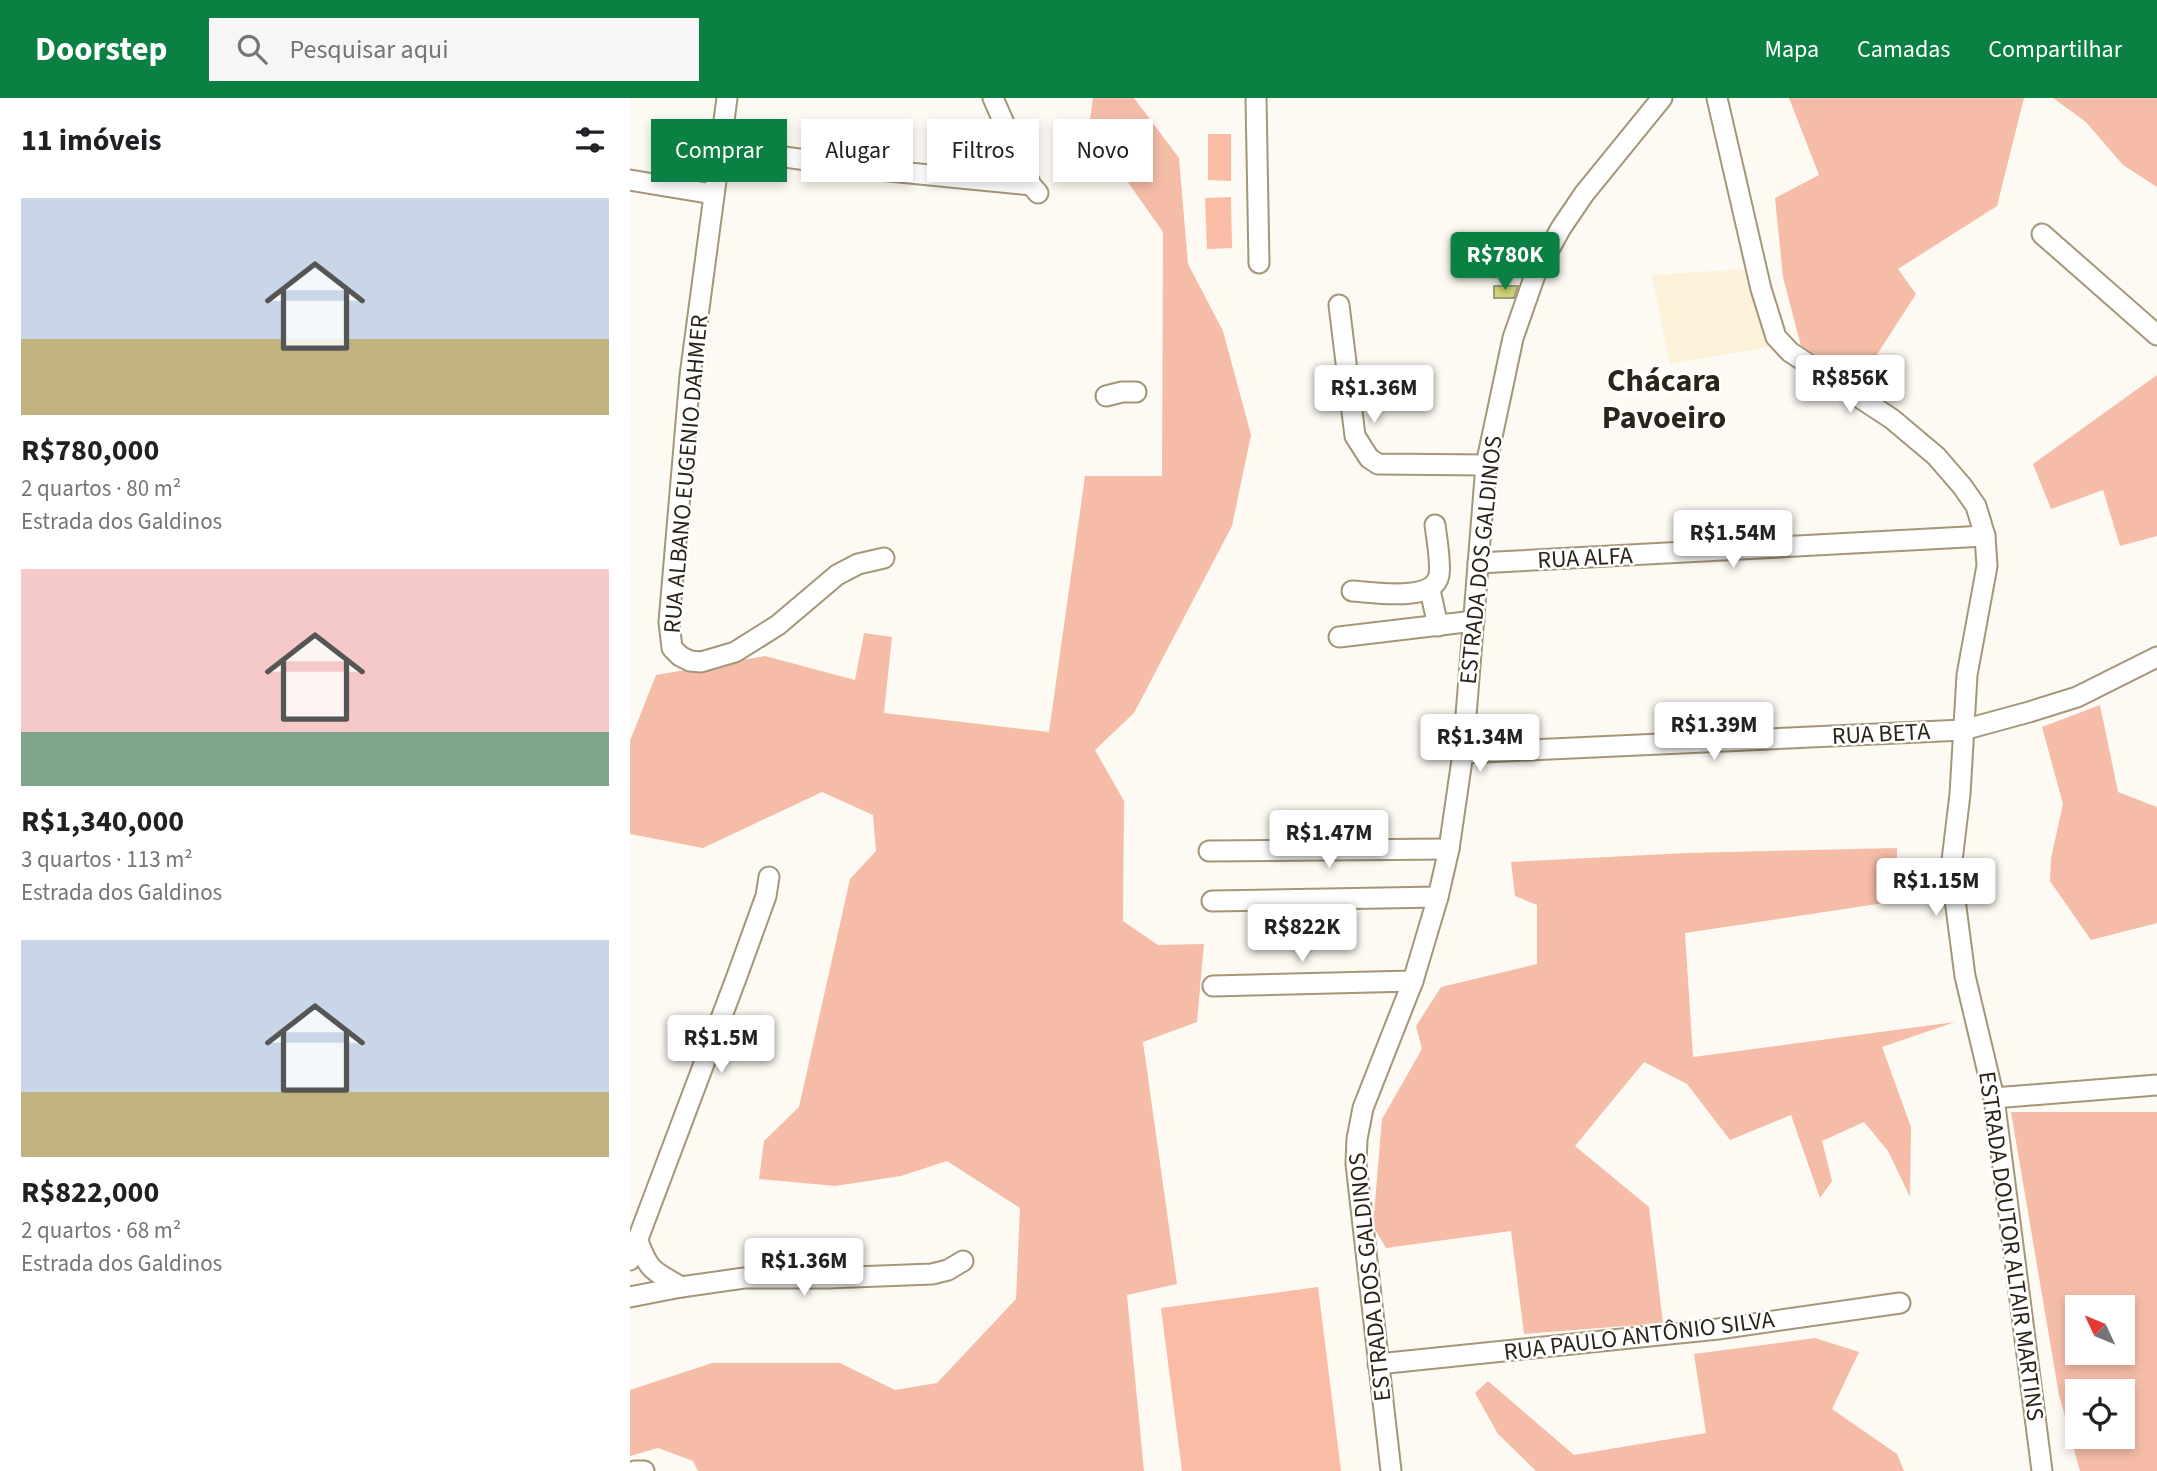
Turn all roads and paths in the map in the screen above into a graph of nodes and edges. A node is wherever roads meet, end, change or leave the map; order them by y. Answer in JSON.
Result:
{"nodes":[{"id":1,"x":727,"y":98,"type":"edge"},
{"id":2,"x":993,"y":98,"type":"edge"},
{"id":3,"x":1256,"y":98,"type":"edge"},
{"id":4,"x":1662,"y":98,"type":"edge"},
{"id":5,"x":1717,"y":98,"type":"edge"},
{"id":6,"x":724,"y":119,"type":"edge"},
{"id":7,"x":787,"y":157,"type":"edge"},
{"id":8,"x":630,"y":180,"type":"edge"},
{"id":9,"x":715,"y":182,"type":"edge"},
{"id":10,"x":713,"y":194,"type":"junction"},
{"id":11,"x":2042,"y":234,"type":"dead end"},
{"id":12,"x":1259,"y":263,"type":"dead end"},
{"id":13,"x":1339,"y":305,"type":"dead end"},
{"id":14,"x":2157,"y":335,"type":"edge"},
{"id":15,"x":1136,"y":392,"type":"dead end"},
{"id":16,"x":1106,"y":396,"type":"dead end"},
{"id":17,"x":1486,"y":465,"type":"junction"},
{"id":18,"x":1435,"y":525,"type":"dead end"},
{"id":19,"x":1985,"y":536,"type":"junction"},
{"id":20,"x":884,"y":558,"type":"dead end"},
{"id":21,"x":1478,"y":563,"type":"junction"},
{"id":22,"x":1430,"y":590,"type":"junction"},
{"id":23,"x":1352,"y":591,"type":"dead end"},
{"id":24,"x":1475,"y":621,"type":"junction"},
{"id":25,"x":1438,"y":626,"type":"junction"},
{"id":26,"x":1339,"y":637,"type":"dead end"},
{"id":27,"x":2157,"y":657,"type":"edge"},
{"id":28,"x":1963,"y":730,"type":"junction"},
{"id":29,"x":1463,"y":753,"type":"junction"},
{"id":30,"x":1450,"y":849,"type":"junction"},
{"id":31,"x":1209,"y":850,"type":"dead end"},
{"id":32,"x":769,"y":877,"type":"dead end"},
{"id":33,"x":1438,"y":897,"type":"junction"},
{"id":34,"x":1212,"y":901,"type":"dead end"},
{"id":35,"x":1413,"y":981,"type":"junction"},
{"id":36,"x":1213,"y":986,"type":"dead end"},
{"id":37,"x":2157,"y":1086,"type":"edge"},
{"id":38,"x":1994,"y":1098,"type":"junction"},
{"id":39,"x":638,"y":1241,"type":"junction"},
{"id":40,"x":630,"y":1260,"type":"edge"},
{"id":41,"x":963,"y":1261,"type":"dead end"},
{"id":42,"x":681,"y":1287,"type":"junction"},
{"id":43,"x":630,"y":1297,"type":"edge"},
{"id":44,"x":1900,"y":1303,"type":"dead end"},
{"id":45,"x":1378,"y":1364,"type":"junction"},
{"id":46,"x":635,"y":1471,"type":"edge"},
{"id":47,"x":644,"y":1471,"type":"edge"},
{"id":48,"x":1391,"y":1471,"type":"edge"},
{"id":49,"x":2042,"y":1471,"type":"edge"}],
"edges":[{"from":1,"to":6,"type":"street","name":"RUA ALBANO EUGENIO DAHMER"},
{"from":2,"to":7,"type":"street"},
{"from":3,"to":12,"type":"street"},
{"from":4,"to":17,"type":"street","name":"ESTRADA DOS GALDINOS"},
{"from":5,"to":19,"type":"street","name":"ESTRADA DOUTOR ALTAIR MARTINS"},
{"from":8,"to":10,"type":"street"},
{"from":9,"to":10,"type":"street","name":"RUA ALBANO EUGENIO DAHMER"},
{"from":10,"to":20,"type":"street","name":"RUA ALBANO EUGENIO DAHMER"},
{"from":11,"to":14,"type":"street"},
{"from":13,"to":17,"type":"street"},
{"from":15,"to":16,"type":"street"},
{"from":17,"to":21,"type":"street","name":"ESTRADA DOS GALDINOS"},
{"from":18,"to":22,"type":"street"},
{"from":19,"to":21,"type":"street","name":"RUA ALFA"},
{"from":19,"to":28,"type":"street","name":"ESTRADA DOUTOR ALTAIR MARTINS"},
{"from":21,"to":24,"type":"street","name":"ESTRADA DOS GALDINOS"},
{"from":22,"to":23,"type":"street"},
{"from":22,"to":25,"type":"street"},
{"from":24,"to":25,"type":"street"},
{"from":24,"to":29,"type":"street","name":"ESTRADA DOS GALDINOS"},
{"from":25,"to":26,"type":"street"},
{"from":27,"to":28,"type":"street","name":"RUA BETA"},
{"from":28,"to":29,"type":"street","name":"RUA BETA"},
{"from":28,"to":38,"type":"street","name":"ESTRADA DOUTOR ALTAIR MARTINS"},
{"from":29,"to":30,"type":"street","name":"ESTRADA DOS GALDINOS"},
{"from":30,"to":31,"type":"street"},
{"from":30,"to":33,"type":"street","name":"ESTRADA DOS GALDINOS"},
{"from":32,"to":39,"type":"street"},
{"from":33,"to":34,"type":"street"},
{"from":33,"to":35,"type":"street","name":"ESTRADA DOS GALDINOS"},
{"from":35,"to":36,"type":"street"},
{"from":35,"to":45,"type":"street","name":"ESTRADA DOS GALDINOS"},
{"from":37,"to":38,"type":"street"},
{"from":38,"to":49,"type":"street","name":"ESTRADA DOUTOR ALTAIR MARTINS"},
{"from":39,"to":40,"type":"street"},
{"from":39,"to":42,"type":"street"},
{"from":41,"to":42,"type":"street"},
{"from":42,"to":43,"type":"street"},
{"from":44,"to":45,"type":"street","name":"RUA PAULO ANTÔNIO SILVA"},
{"from":45,"to":48,"type":"street","name":"ESTRADA DOS GALDINOS"},
{"from":46,"to":47,"type":"street"}]}
